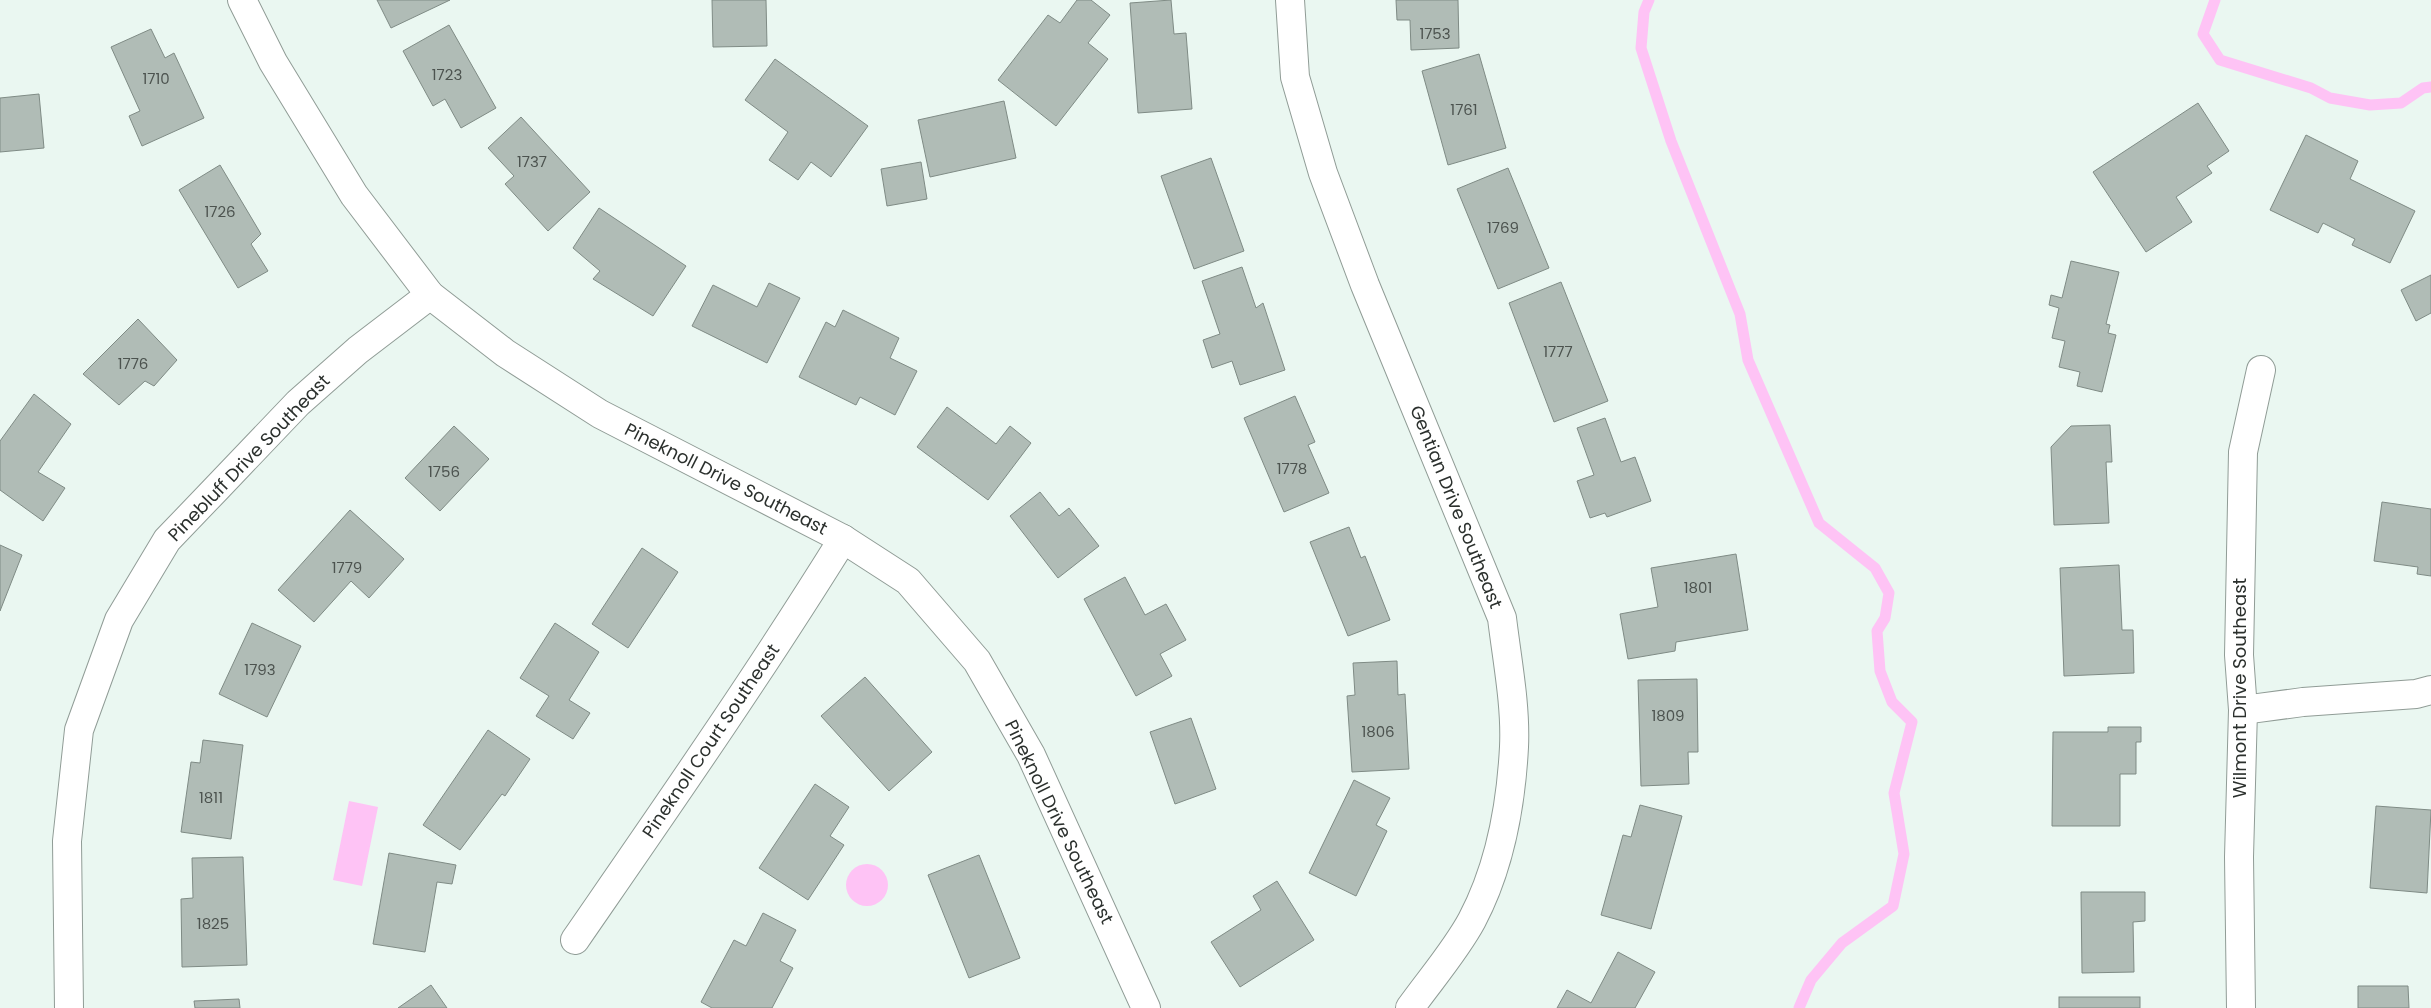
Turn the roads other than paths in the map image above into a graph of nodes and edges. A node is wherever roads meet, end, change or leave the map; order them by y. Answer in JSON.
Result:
{"nodes":[{"id":1,"x":242,"y":0,"type":"edge"},
{"id":2,"x":1290,"y":0,"type":"edge"},
{"id":3,"x":430,"y":296,"type":"junction"},
{"id":4,"x":2261,"y":370,"type":"dead end"},
{"id":5,"x":843,"y":539,"type":"junction"},
{"id":6,"x":2431,"y":690,"type":"edge"},
{"id":7,"x":2242,"y":710,"type":"junction"},
{"id":8,"x":575,"y":940,"type":"dead end"},
{"id":9,"x":69,"y":1008,"type":"edge"},
{"id":10,"x":1146,"y":1008,"type":"edge"},
{"id":11,"x":1410,"y":1008,"type":"edge"},
{"id":12,"x":2241,"y":1008,"type":"edge"}],
"edges":[{"from":1,"to":3,"type":"street","name":"Pineknoll Drive Southeast"},
{"from":2,"to":11,"type":"street","name":"Gentian Drive Southeast"},
{"from":3,"to":5,"type":"street","name":"Pineknoll Drive Southeast"},
{"from":3,"to":9,"type":"street","name":"Pinebluff Drive Southeast"},
{"from":4,"to":7,"type":"street","name":"Wilmont Drive Southeast"},
{"from":5,"to":8,"type":"street","name":"Pineknoll Court Southeast"},
{"from":5,"to":10,"type":"street","name":"Pineknoll Drive Southeast"},
{"from":6,"to":7,"type":"street"},
{"from":7,"to":12,"type":"street","name":"Wilmont Drive Southeast"}]}
